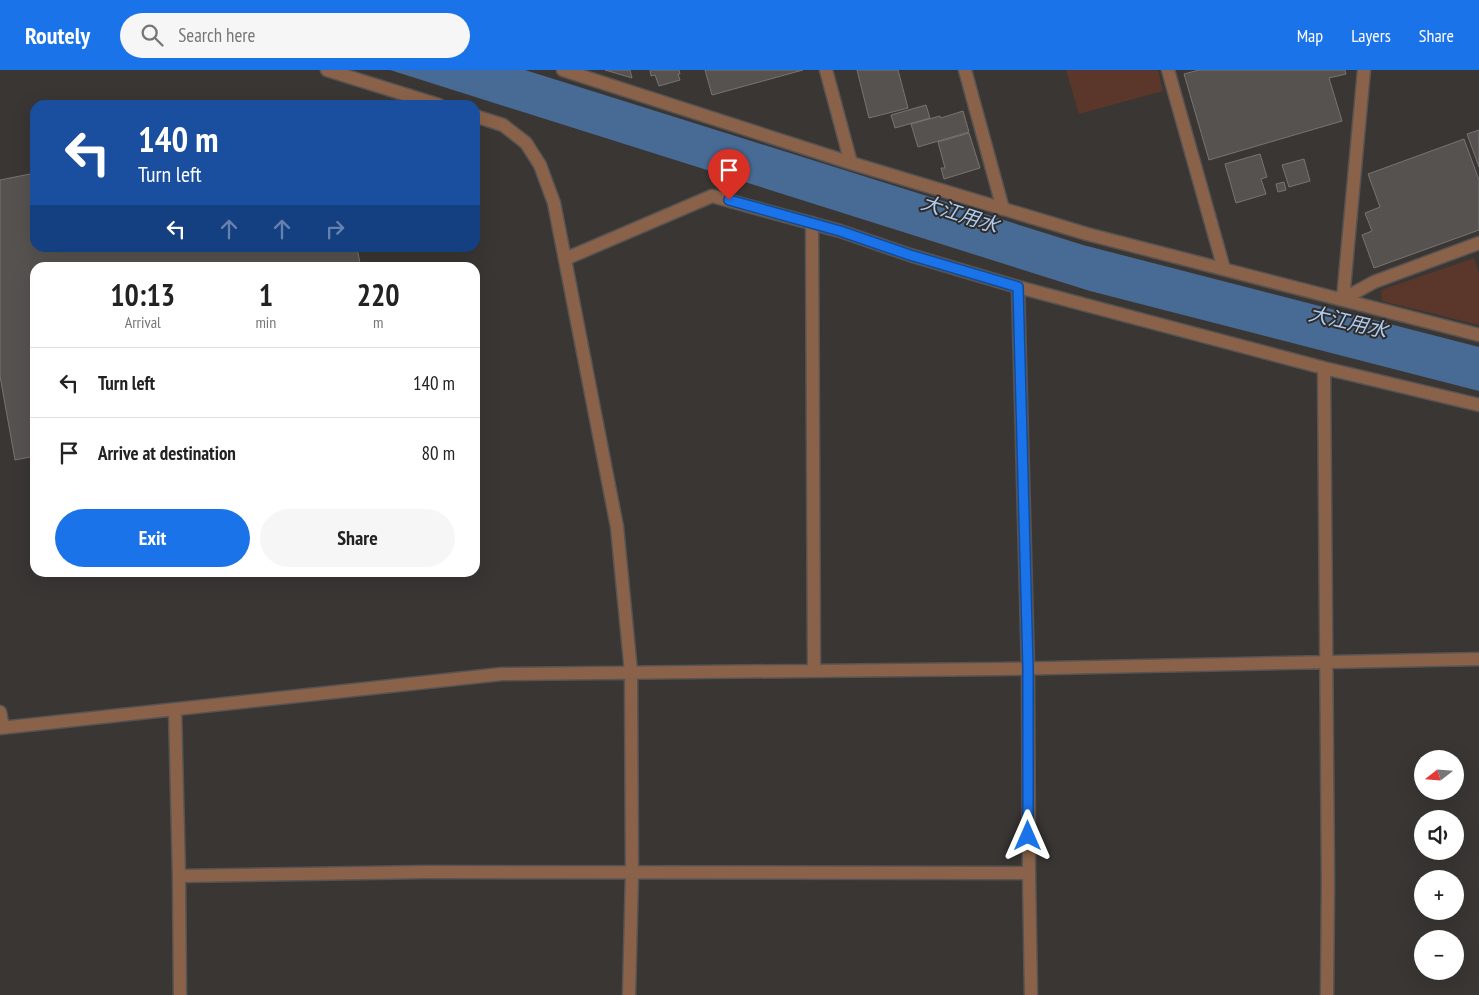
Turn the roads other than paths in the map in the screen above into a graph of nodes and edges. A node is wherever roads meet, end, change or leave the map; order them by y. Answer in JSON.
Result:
{"nodes":[{"id":1,"x":326,"y":70,"type":"edge"},
{"id":2,"x":563,"y":70,"type":"edge"},
{"id":3,"x":826,"y":70,"type":"edge"},
{"id":4,"x":965,"y":70,"type":"edge"},
{"id":5,"x":1168,"y":70,"type":"edge"},
{"id":6,"x":1364,"y":70,"type":"edge"},
{"id":7,"x":424,"y":100,"type":"edge"},
{"id":8,"x":480,"y":117,"type":"edge"},
{"id":9,"x":851,"y":163,"type":"junction"},
{"id":10,"x":1003,"y":209,"type":"junction"},
{"id":11,"x":812,"y":223,"type":"junction"},
{"id":12,"x":1479,"y":243,"type":"edge"},
{"id":13,"x":565,"y":259,"type":"junction"},
{"id":14,"x":1224,"y":269,"type":"junction"},
{"id":15,"x":1018,"y":287,"type":"junction"},
{"id":16,"x":1343,"y":300,"type":"junction"},
{"id":17,"x":1479,"y":335,"type":"edge"},
{"id":18,"x":1324,"y":368,"type":"junction"},
{"id":19,"x":1479,"y":405,"type":"edge"},
{"id":20,"x":1479,"y":659,"type":"edge"},
{"id":21,"x":1326,"y":663,"type":"junction"},
{"id":22,"x":1028,"y":668,"type":"junction"},
{"id":23,"x":814,"y":670,"type":"junction"},
{"id":24,"x":632,"y":672,"type":"junction"},
{"id":25,"x":174,"y":710,"type":"junction"},
{"id":26,"x":0,"y":712,"type":"edge"},
{"id":27,"x":1,"y":728,"type":"edge"},
{"id":28,"x":632,"y":872,"type":"junction"},
{"id":29,"x":1029,"y":873,"type":"junction"},
{"id":30,"x":179,"y":876,"type":"junction"},
{"id":31,"x":180,"y":995,"type":"edge"},
{"id":32,"x":629,"y":995,"type":"edge"},
{"id":33,"x":1031,"y":995,"type":"edge"},
{"id":34,"x":1327,"y":995,"type":"edge"}],
"edges":[{"from":1,"to":7,"type":"street"},
{"from":2,"to":9,"type":"street"},
{"from":3,"to":9,"type":"street"},
{"from":4,"to":10,"type":"street"},
{"from":5,"to":14,"type":"street"},
{"from":6,"to":16,"type":"street"},
{"from":8,"to":13,"type":"street"},
{"from":9,"to":10,"type":"street"},
{"from":10,"to":14,"type":"street"},
{"from":11,"to":13,"type":"street"},
{"from":11,"to":15,"type":"street"},
{"from":11,"to":23,"type":"street"},
{"from":12,"to":16,"type":"street"},
{"from":13,"to":24,"type":"street"},
{"from":14,"to":16,"type":"street"},
{"from":15,"to":18,"type":"street"},
{"from":15,"to":22,"type":"street"},
{"from":16,"to":17,"type":"street"},
{"from":18,"to":19,"type":"street"},
{"from":18,"to":21,"type":"street"},
{"from":20,"to":21,"type":"street"},
{"from":21,"to":22,"type":"street"},
{"from":21,"to":34,"type":"street"},
{"from":22,"to":23,"type":"street"},
{"from":22,"to":29,"type":"street"},
{"from":23,"to":24,"type":"street"},
{"from":24,"to":25,"type":"street"},
{"from":24,"to":28,"type":"street"},
{"from":25,"to":27,"type":"street"},
{"from":25,"to":30,"type":"street"},
{"from":26,"to":27,"type":"street"},
{"from":28,"to":29,"type":"street"},
{"from":28,"to":30,"type":"street"},
{"from":28,"to":32,"type":"street"},
{"from":29,"to":33,"type":"street"},
{"from":30,"to":31,"type":"street"}]}
